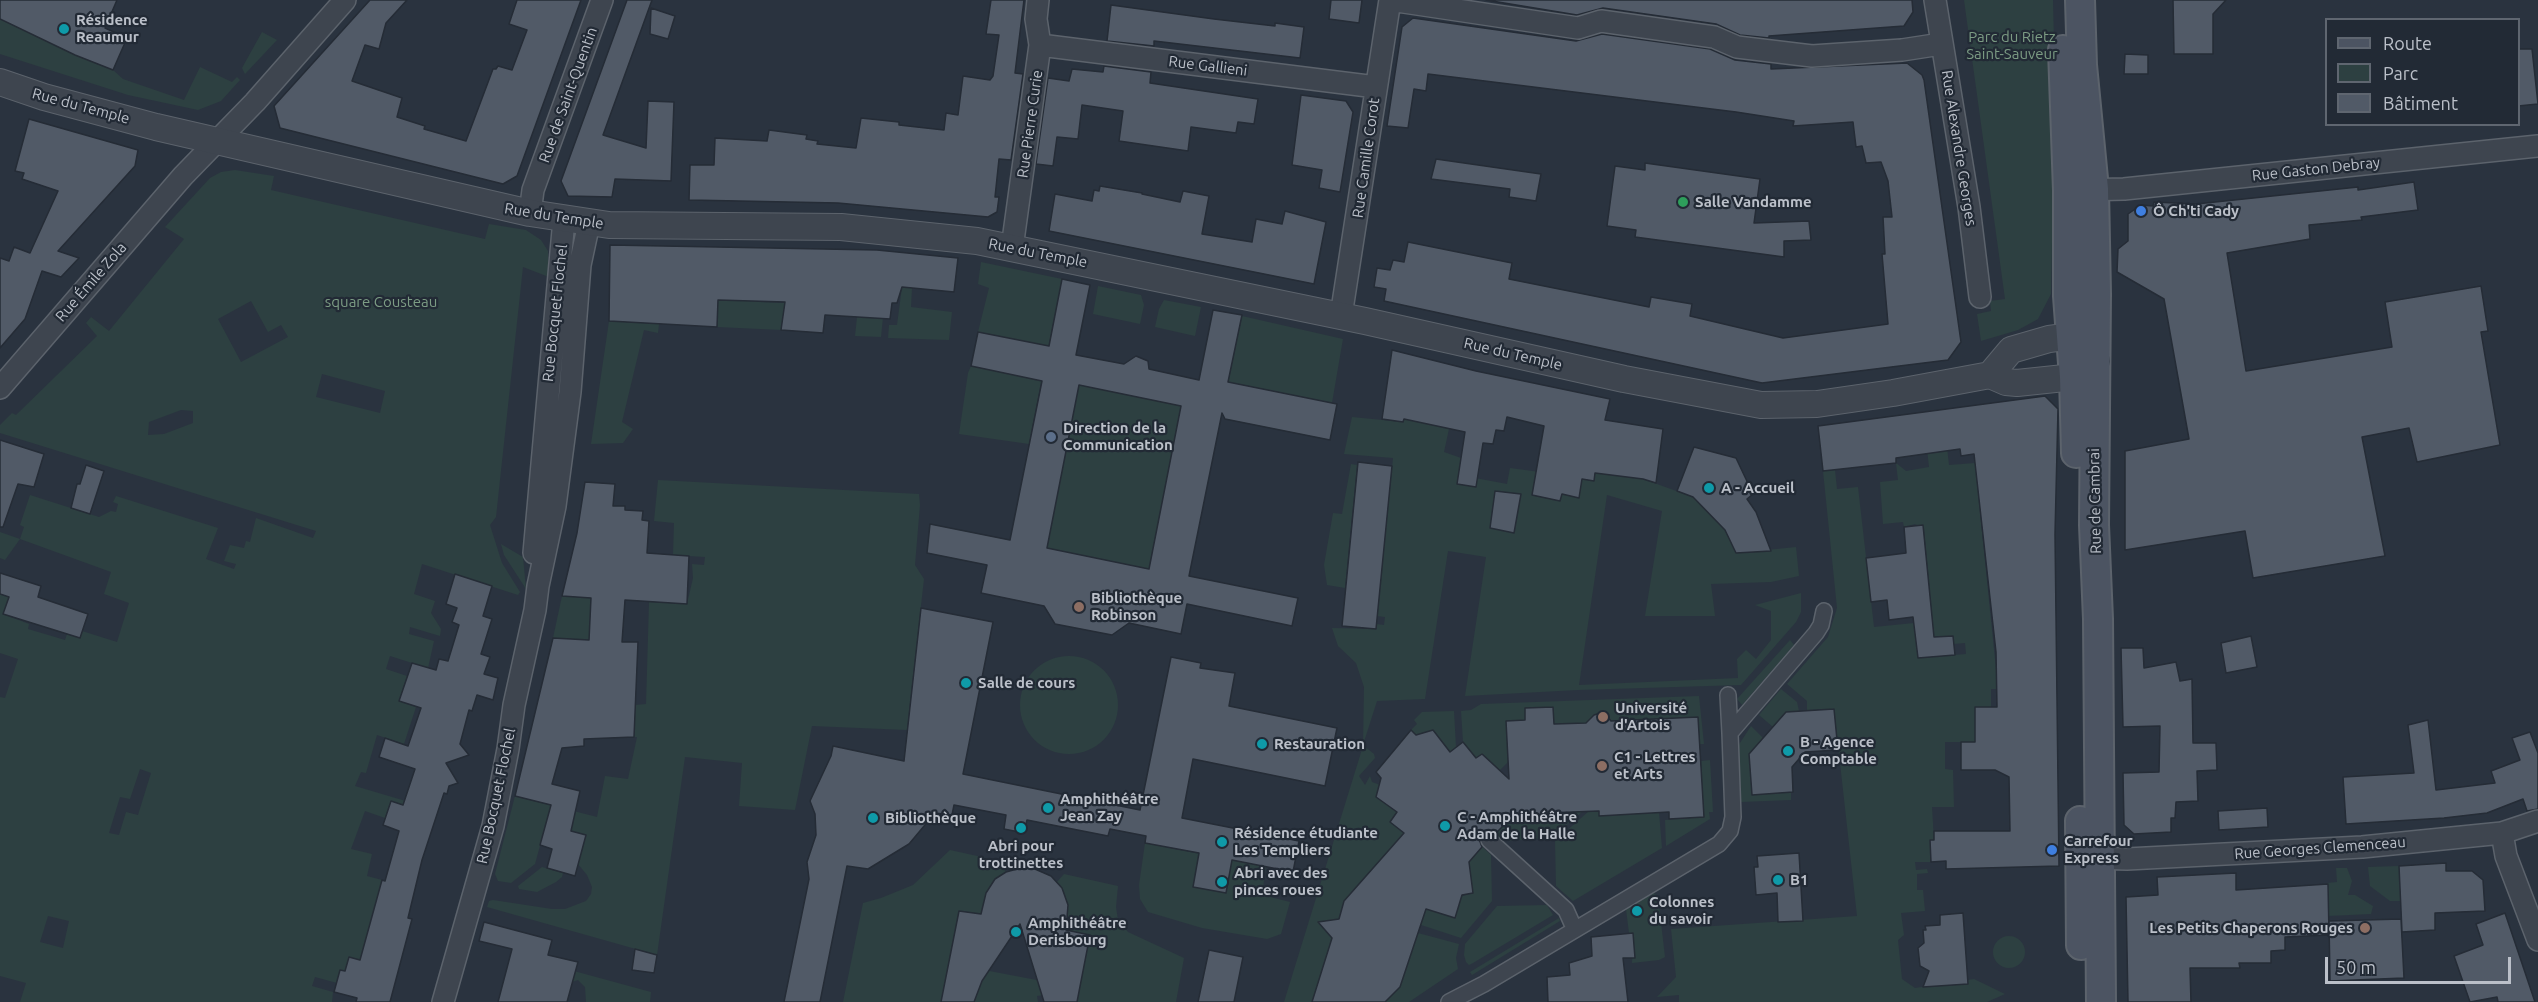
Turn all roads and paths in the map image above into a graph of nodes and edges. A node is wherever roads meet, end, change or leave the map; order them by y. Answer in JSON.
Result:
{"nodes":[{"id":1,"x":345,"y":0,"type":"edge"},
{"id":2,"x":602,"y":0,"type":"edge"},
{"id":3,"x":1038,"y":0,"type":"edge"},
{"id":4,"x":1390,"y":0,"type":"edge"},
{"id":5,"x":1935,"y":0,"type":"edge"},
{"id":6,"x":2061,"y":0,"type":"edge"},
{"id":7,"x":2080,"y":0,"type":"edge"},
{"id":8,"x":1941,"y":44,"type":"junction"},
{"id":9,"x":1040,"y":45,"type":"junction"},
{"id":10,"x":0,"y":82,"type":"edge"},
{"id":11,"x":1376,"y":87,"type":"junction"},
{"id":12,"x":218,"y":141,"type":"junction"},
{"id":13,"x":2538,"y":146,"type":"edge"},
{"id":14,"x":2081,"y":190,"type":"junction"},
{"id":15,"x":531,"y":202,"type":"junction"},
{"id":16,"x":564,"y":219,"type":"junction"},
{"id":17,"x":589,"y":223,"type":"junction"},
{"id":18,"x":1012,"y":248,"type":"junction"},
{"id":19,"x":558,"y":282,"type":"junction"},
{"id":20,"x":1980,"y":297,"type":"dead end"},
{"id":21,"x":1341,"y":316,"type":"junction"},
{"id":22,"x":574,"y":323,"type":"junction"},
{"id":23,"x":2072,"y":336,"type":"junction"},
{"id":24,"x":2097,"y":361,"type":"junction"},
{"id":25,"x":1990,"y":375,"type":"junction"},
{"id":26,"x":2074,"y":378,"type":"junction"},
{"id":27,"x":0,"y":388,"type":"edge"},
{"id":28,"x":537,"y":586,"type":"junction"},
{"id":29,"x":1824,"y":611,"type":"dead end"},
{"id":30,"x":1728,"y":695,"type":"dead end"},
{"id":31,"x":1730,"y":733,"type":"junction"},
{"id":32,"x":2538,"y":821,"type":"edge"},
{"id":33,"x":2502,"y":833,"type":"junction"},
{"id":34,"x":1489,"y":840,"type":"dead end"},
{"id":35,"x":2089,"y":858,"type":"junction"},
{"id":36,"x":1574,"y":928,"type":"junction"},
{"id":37,"x":2538,"y":940,"type":"edge"},
{"id":38,"x":443,"y":1002,"type":"edge"},
{"id":39,"x":1449,"y":1002,"type":"edge"},
{"id":40,"x":2083,"y":1002,"type":"edge"},
{"id":41,"x":2101,"y":1002,"type":"edge"}],
"edges":[{"from":1,"to":12,"type":"street","name":"Rue Émile Zola"},
{"from":2,"to":15,"type":"street","name":"Rue de Saint-Quentin"},
{"from":3,"to":9,"type":"street","name":"Rue Pierre Curie"},
{"from":4,"to":8,"type":"street"},
{"from":4,"to":11,"type":"street","name":"Rue Camille Corot"},
{"from":5,"to":8,"type":"street","name":"Rue Alexandre Georges"},
{"from":6,"to":14,"type":"main road","name":"Rue de Cambrai"},
{"from":7,"to":14,"type":"main road","name":"Rue de Cambrai"},
{"from":8,"to":20,"type":"street","name":"Rue Alexandre Georges"},
{"from":9,"to":11,"type":"street","name":"Rue Gallieni"},
{"from":9,"to":18,"type":"street","name":"Rue Pierre Curie"},
{"from":10,"to":12,"type":"street","name":"Rue du Temple"},
{"from":11,"to":21,"type":"street","name":"Rue Camille Corot"},
{"from":12,"to":15,"type":"street","name":"Rue du Temple"},
{"from":12,"to":27,"type":"street","name":"Rue Émile Zola"},
{"from":13,"to":14,"type":"street","name":"Rue Gaston Debray"},
{"from":14,"to":23,"type":"main road","name":"Rue de Cambrai"},
{"from":14,"to":24,"type":"main road","name":"Rue de Cambrai"},
{"from":15,"to":16,"type":"street","name":"Rue du Temple"},
{"from":16,"to":17,"type":"street","name":"Rue du Temple"},
{"from":16,"to":19,"type":"street","name":"Rue Bocquet Flochel"},
{"from":17,"to":18,"type":"street","name":"Rue du Temple"},
{"from":17,"to":22,"type":"street","name":"Rue Bocquet Flochel"},
{"from":18,"to":21,"type":"street","name":"Rue du Temple"},
{"from":19,"to":22,"type":"street"},
{"from":19,"to":28,"type":"street","name":"Rue Bocquet Flochel"},
{"from":21,"to":25,"type":"street","name":"Rue du Temple"},
{"from":22,"to":28,"type":"street","name":"Rue Bocquet Flochel"},
{"from":23,"to":24,"type":"street"},
{"from":23,"to":25,"type":"street"},
{"from":23,"to":26,"type":"main road","name":"Rue de Cambrai"},
{"from":24,"to":26,"type":"street"},
{"from":24,"to":35,"type":"main road","name":"Rue de Cambrai"},
{"from":25,"to":26,"type":"street","name":"Rue du Temple"},
{"from":26,"to":35,"type":"main road","name":"Rue de Cambrai"},
{"from":28,"to":38,"type":"street","name":"Rue Bocquet Flochel"},
{"from":29,"to":31,"type":"street"},
{"from":30,"to":31,"type":"street"},
{"from":31,"to":36,"type":"street"},
{"from":32,"to":33,"type":"street","name":"Rue Georges Clemenceau"},
{"from":33,"to":35,"type":"street","name":"Rue Georges Clemenceau"},
{"from":33,"to":37,"type":"street"},
{"from":34,"to":36,"type":"street"},
{"from":35,"to":40,"type":"main road","name":"Rue de Cambrai"},
{"from":35,"to":41,"type":"main road","name":"Rue de Cambrai"},
{"from":36,"to":39,"type":"street"}]}
